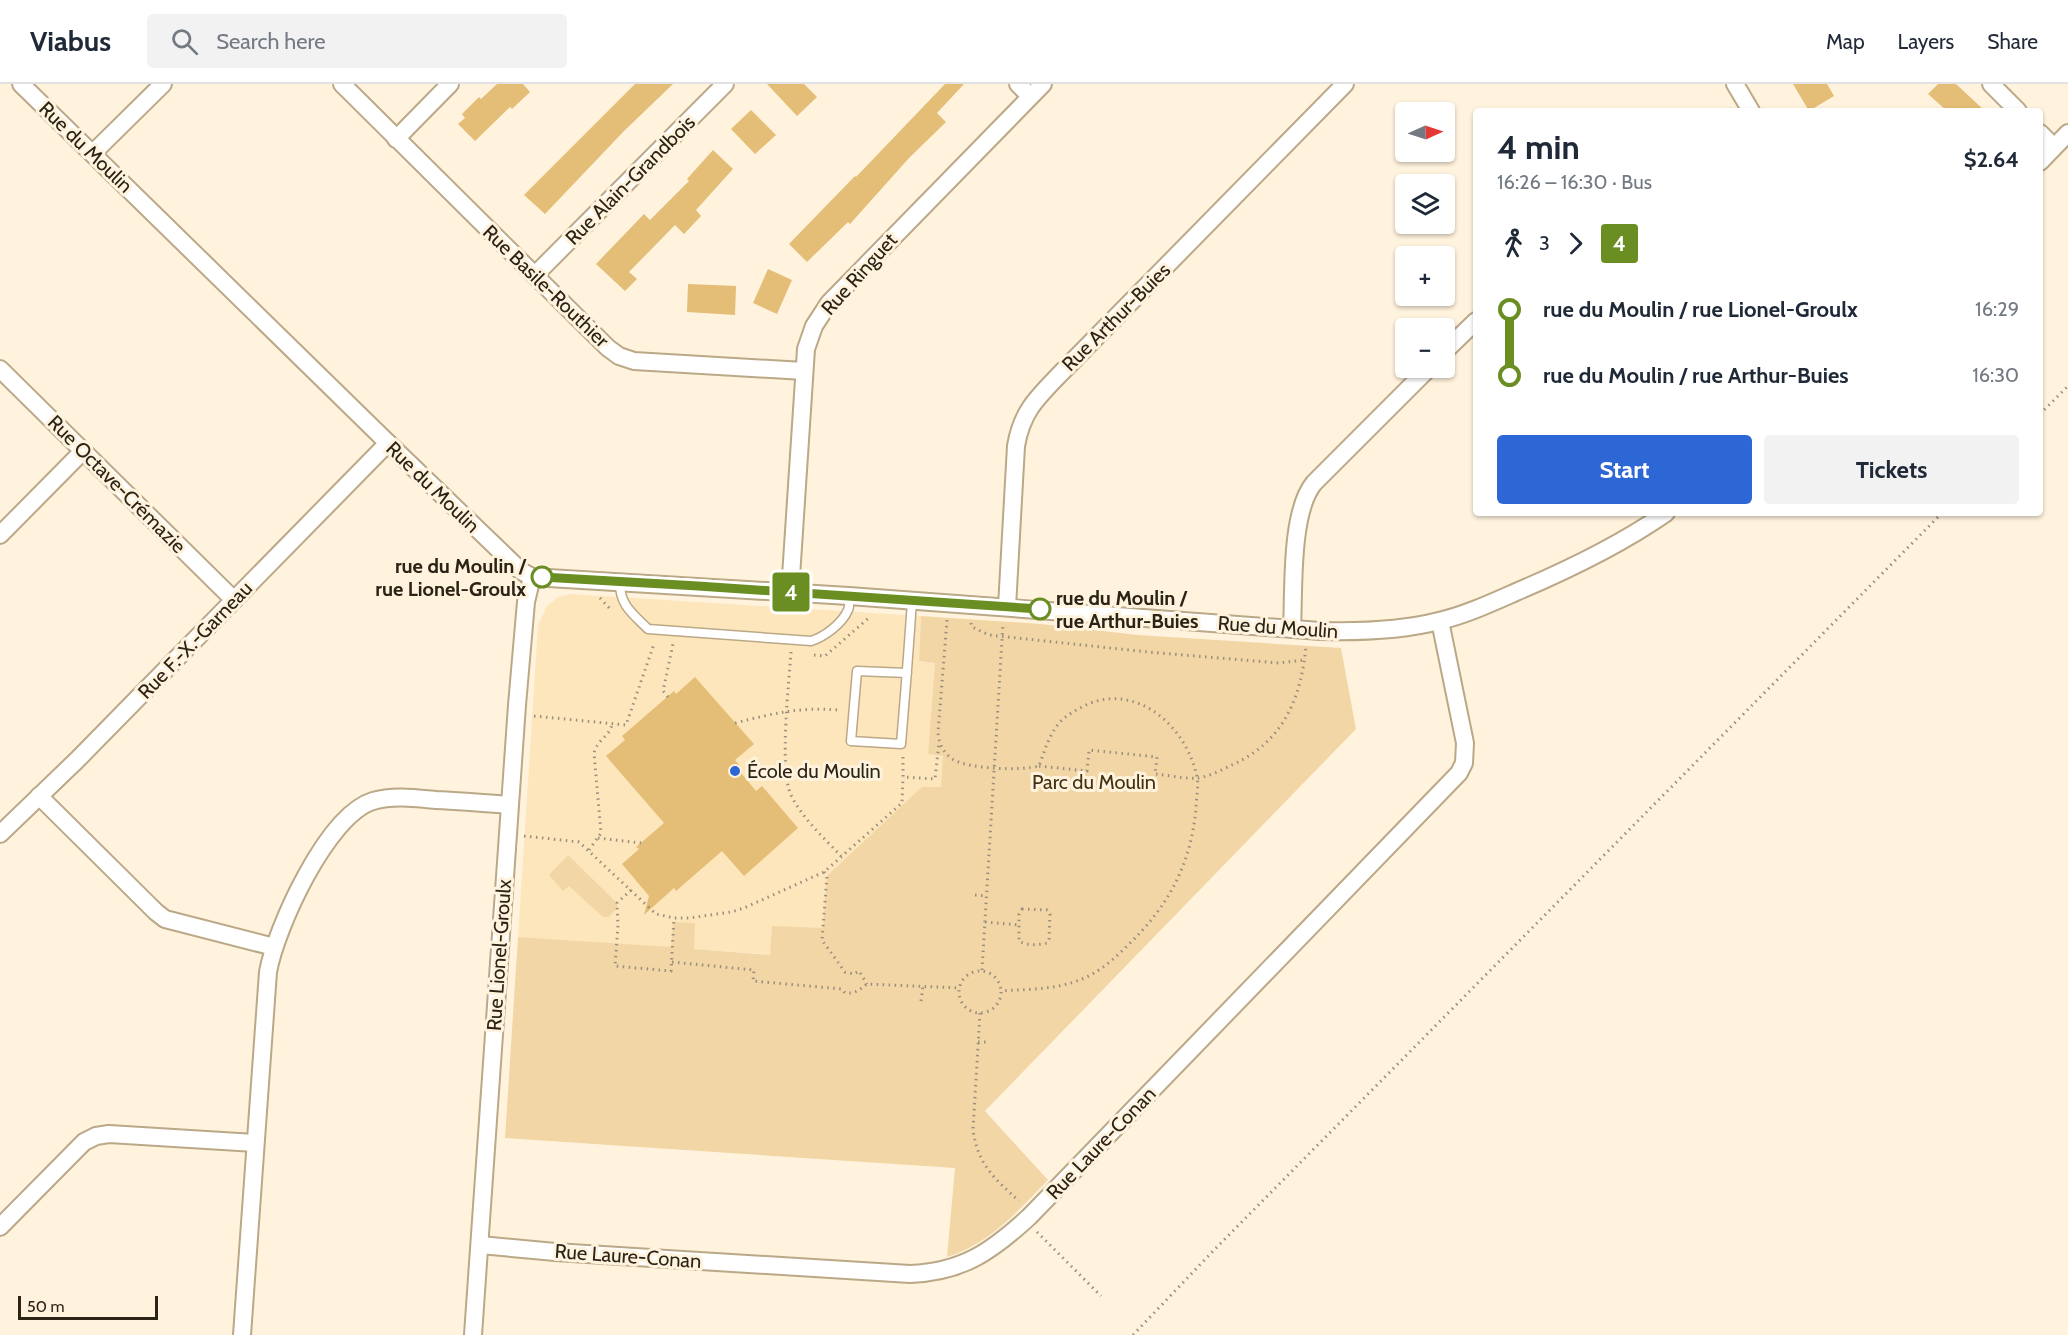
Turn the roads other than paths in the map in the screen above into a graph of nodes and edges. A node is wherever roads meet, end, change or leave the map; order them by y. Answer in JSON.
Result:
{"nodes":[{"id":1,"x":21,"y":84,"type":"edge"},
{"id":2,"x":163,"y":84,"type":"edge"},
{"id":3,"x":342,"y":84,"type":"edge"},
{"id":4,"x":450,"y":84,"type":"edge"},
{"id":5,"x":725,"y":84,"type":"edge"},
{"id":6,"x":1018,"y":84,"type":"edge"},
{"id":7,"x":1043,"y":84,"type":"edge"},
{"id":8,"x":1345,"y":84,"type":"edge"},
{"id":9,"x":1735,"y":84,"type":"edge"},
{"id":10,"x":1991,"y":84,"type":"edge"},
{"id":11,"x":1030,"y":96,"type":"junction"},
{"id":12,"x":1749,"y":108,"type":"edge"},
{"id":13,"x":2015,"y":108,"type":"edge"},
{"id":14,"x":2068,"y":133,"type":"edge"},
{"id":15,"x":2043,"y":136,"type":"edge"},
{"id":16,"x":396,"y":139,"type":"junction"},
{"id":17,"x":2054,"y":147,"type":"junction"},
{"id":18,"x":93,"y":153,"type":"junction"},
{"id":19,"x":2043,"y":159,"type":"edge"},
{"id":20,"x":535,"y":275,"type":"junction"},
{"id":21,"x":1473,"y":324,"type":"edge"},
{"id":22,"x":1455,"y":341,"type":"edge"},
{"id":23,"x":0,"y":369,"type":"edge"},
{"id":24,"x":804,"y":370,"type":"junction"},
{"id":25,"x":1419,"y":378,"type":"edge"},
{"id":26,"x":388,"y":443,"type":"junction"},
{"id":27,"x":82,"y":451,"type":"junction"},
{"id":28,"x":1661,"y":516,"type":"edge"},
{"id":29,"x":0,"y":535,"type":"edge"},
{"id":30,"x":532,"y":577,"type":"junction"},
{"id":31,"x":620,"y":581,"type":"junction"},
{"id":32,"x":790,"y":592,"type":"junction"},
{"id":33,"x":849,"y":596,"type":"junction"},
{"id":34,"x":234,"y":600,"type":"junction"},
{"id":35,"x":912,"y":600,"type":"junction"},
{"id":36,"x":1005,"y":613,"type":"junction"},
{"id":37,"x":1440,"y":621,"type":"junction"},
{"id":38,"x":1292,"y":629,"type":"junction"},
{"id":39,"x":907,"y":673,"type":"junction"},
{"id":40,"x":39,"y":796,"type":"junction"},
{"id":41,"x":509,"y":805,"type":"junction"},
{"id":42,"x":0,"y":834,"type":"edge"},
{"id":43,"x":274,"y":947,"type":"junction"},
{"id":44,"x":255,"y":1143,"type":"junction"},
{"id":45,"x":0,"y":1227,"type":"edge"},
{"id":46,"x":480,"y":1245,"type":"junction"},
{"id":47,"x":242,"y":1335,"type":"edge"},
{"id":48,"x":473,"y":1335,"type":"edge"}],
"edges":[{"from":1,"to":18,"type":"street","name":"Rue du Moulin"},
{"from":2,"to":18,"type":"street"},
{"from":3,"to":16,"type":"street","name":"Rue Basile-Routhier"},
{"from":4,"to":16,"type":"street"},
{"from":5,"to":20,"type":"street","name":"Rue Alain-Grandbois"},
{"from":6,"to":11,"type":"street"},
{"from":7,"to":11,"type":"street","name":"Rue Ringuet"},
{"from":8,"to":36,"type":"street","name":"Rue Arthur-Buies"},
{"from":9,"to":12,"type":"street"},
{"from":10,"to":13,"type":"street"},
{"from":11,"to":24,"type":"street","name":"Rue Ringuet"},
{"from":14,"to":17,"type":"street"},
{"from":15,"to":17,"type":"street"},
{"from":16,"to":20,"type":"street","name":"Rue Basile-Routhier"},
{"from":17,"to":19,"type":"street"},
{"from":18,"to":26,"type":"street","name":"Rue du Moulin"},
{"from":20,"to":24,"type":"street","name":"Rue Basile-Routhier"},
{"from":21,"to":22,"type":"street"},
{"from":23,"to":27,"type":"street","name":"Rue Octave-Crémazie"},
{"from":24,"to":32,"type":"street","name":"Rue Ringuet"},
{"from":25,"to":38,"type":"street"},
{"from":26,"to":30,"type":"street","name":"Rue du Moulin"},
{"from":26,"to":34,"type":"street","name":"Rue F.-X.-Garneau"},
{"from":27,"to":29,"type":"street"},
{"from":27,"to":34,"type":"street","name":"Rue Octave-Crémazie"},
{"from":28,"to":37,"type":"street","name":"Rue du Moulin"},
{"from":30,"to":31,"type":"street","name":"Rue du Moulin"},
{"from":30,"to":41,"type":"street","name":"Rue Lionel-Groulx"},
{"from":31,"to":32,"type":"street","name":"Rue du Moulin"},
{"from":31,"to":33,"type":"lane"},
{"from":32,"to":33,"type":"street","name":"Rue du Moulin"},
{"from":33,"to":35,"type":"street","name":"Rue du Moulin"},
{"from":34,"to":40,"type":"street","name":"Rue F.-X.-Garneau"},
{"from":35,"to":36,"type":"street","name":"Rue du Moulin"},
{"from":35,"to":39,"type":"lane"},
{"from":36,"to":38,"type":"street","name":"Rue du Moulin"},
{"from":37,"to":38,"type":"street","name":"Rue du Moulin"},
{"from":37,"to":46,"type":"street","name":"Rue Laure-Conan"},
{"from":39,"to":39,"type":"lane"},
{"from":40,"to":42,"type":"street","name":"Rue F.-X.-Garneau"},
{"from":40,"to":43,"type":"street"},
{"from":41,"to":43,"type":"street"},
{"from":41,"to":46,"type":"street","name":"Rue Lionel-Groulx"},
{"from":43,"to":44,"type":"street"},
{"from":44,"to":45,"type":"street"},
{"from":44,"to":47,"type":"street"},
{"from":46,"to":48,"type":"street","name":"Rue Lionel-Groulx"}]}
